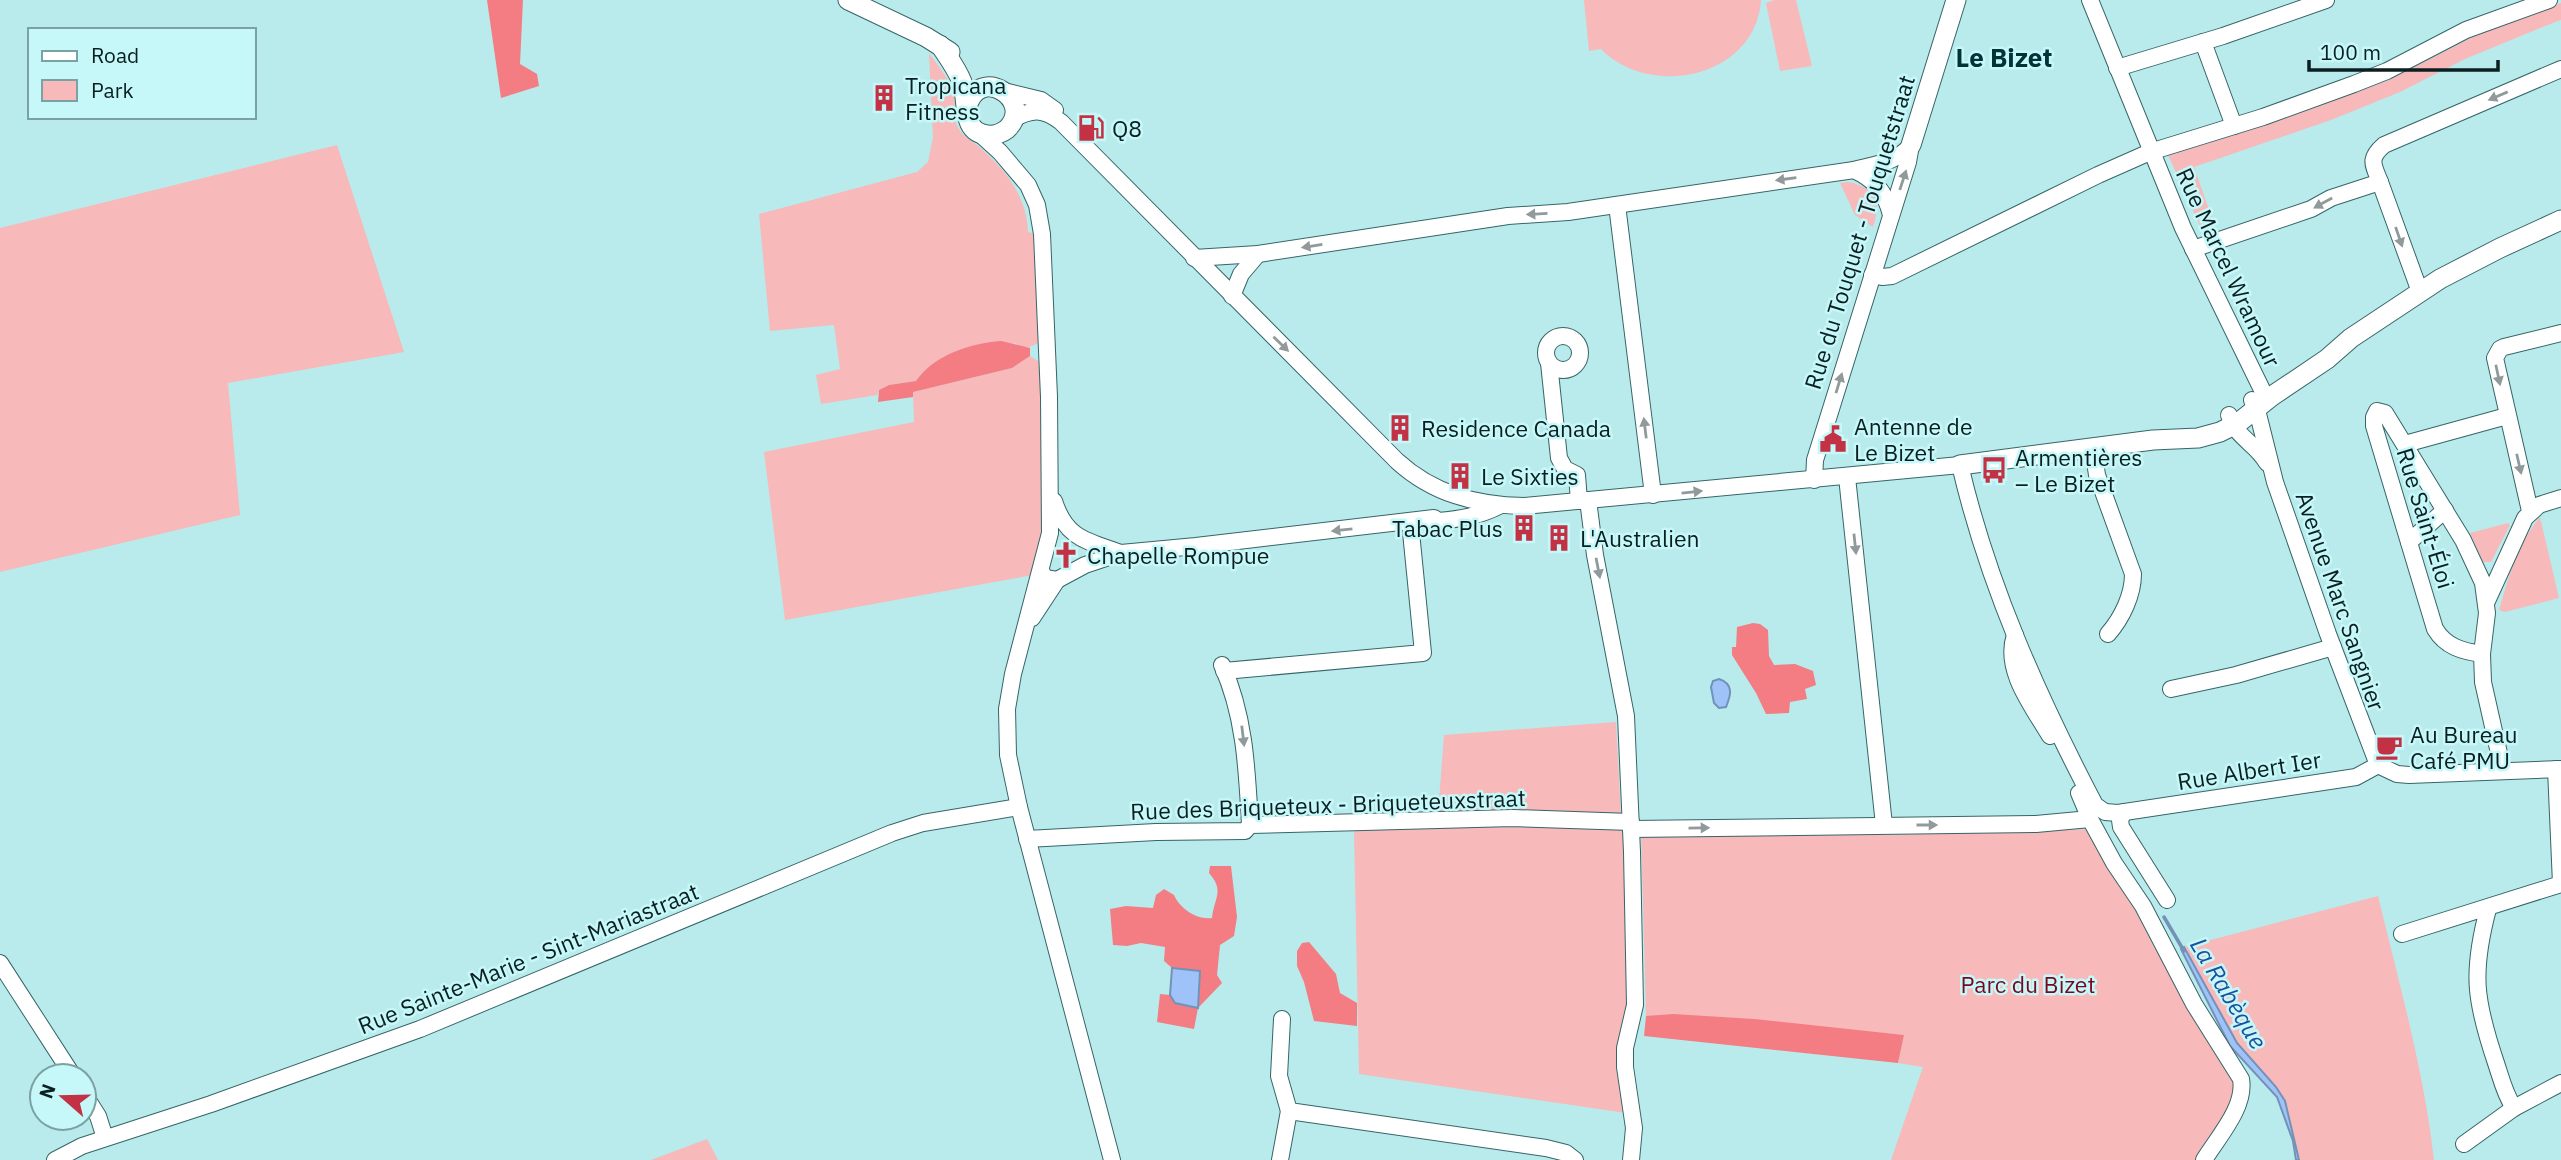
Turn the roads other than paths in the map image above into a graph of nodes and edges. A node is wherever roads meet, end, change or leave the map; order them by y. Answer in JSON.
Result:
{"nodes":[{"id":1,"x":848,"y":0,"type":"edge"},
{"id":2,"x":1956,"y":0,"type":"edge"},
{"id":3,"x":2090,"y":0,"type":"edge"},
{"id":4,"x":2326,"y":0,"type":"edge"},
{"id":5,"x":2549,"y":0,"type":"edge"},
{"id":6,"x":2203,"y":42,"type":"junction"},
{"id":7,"x":940,"y":45,"type":"junction"},
{"id":8,"x":2117,"y":68,"type":"junction"},
{"id":9,"x":2561,"y":69,"type":"edge"},
{"id":10,"x":998,"y":89,"type":"junction"},
{"id":11,"x":967,"y":107,"type":"junction"},
{"id":12,"x":1012,"y":122,"type":"junction"},
{"id":13,"x":1061,"y":122,"type":"junction"},
{"id":14,"x":2234,"y":126,"type":"junction"},
{"id":15,"x":978,"y":132,"type":"junction"},
{"id":16,"x":1911,"y":145,"type":"junction"},
{"id":17,"x":2150,"y":152,"type":"junction"},
{"id":18,"x":1854,"y":170,"type":"junction"},
{"id":19,"x":1021,"y":174,"type":"junction"},
{"id":20,"x":2379,"y":182,"type":"junction"},
{"id":21,"x":1617,"y":205,"type":"junction"},
{"id":22,"x":1891,"y":215,"type":"junction"},
{"id":23,"x":2561,"y":220,"type":"edge"},
{"id":24,"x":2193,"y":249,"type":"junction"},
{"id":25,"x":1258,"y":254,"type":"junction"},
{"id":26,"x":1194,"y":258,"type":"junction"},
{"id":27,"x":1872,"y":275,"type":"junction"},
{"id":28,"x":2420,"y":292,"type":"junction"},
{"id":29,"x":1232,"y":296,"type":"junction"},
{"id":30,"x":2561,"y":333,"type":"edge"},
{"id":31,"x":1549,"y":363,"type":"dead end"},
{"id":32,"x":2259,"y":400,"type":"junction"},
{"id":33,"x":2507,"y":416,"type":"junction"},
{"id":34,"x":2231,"y":421,"type":"junction"},
{"id":35,"x":2404,"y":444,"type":"junction"},
{"id":36,"x":2093,"y":448,"type":"junction"},
{"id":37,"x":1960,"y":465,"type":"junction"},
{"id":38,"x":2273,"y":475,"type":"junction"},
{"id":39,"x":1847,"y":477,"type":"junction"},
{"id":40,"x":1814,"y":480,"type":"junction"},
{"id":41,"x":1441,"y":490,"type":"junction"},
{"id":42,"x":1051,"y":492,"type":"junction"},
{"id":43,"x":1653,"y":495,"type":"junction"},
{"id":44,"x":2561,"y":498,"type":"edge"},
{"id":45,"x":1584,"y":501,"type":"junction"},
{"id":46,"x":1502,"y":505,"type":"junction"},
{"id":47,"x":2445,"y":510,"type":"junction"},
{"id":48,"x":2530,"y":512,"type":"junction"},
{"id":49,"x":1434,"y":518,"type":"junction"},
{"id":50,"x":1410,"y":522,"type":"junction"},
{"id":51,"x":1066,"y":527,"type":"junction"},
{"id":52,"x":1050,"y":533,"type":"junction"},
{"id":53,"x":1085,"y":540,"type":"junction"},
{"id":54,"x":2409,"y":541,"type":"junction"},
{"id":55,"x":1121,"y":553,"type":"junction"},
{"id":56,"x":1084,"y":565,"type":"junction"},
{"id":57,"x":1041,"y":570,"type":"junction"},
{"id":58,"x":1057,"y":580,"type":"junction"},
{"id":59,"x":2486,"y":602,"type":"junction"},
{"id":60,"x":1027,"y":626,"type":"junction"},
{"id":61,"x":2108,"y":634,"type":"dead end"},
{"id":62,"x":2015,"y":635,"type":"junction"},
{"id":63,"x":2333,"y":647,"type":"junction"},
{"id":64,"x":2482,"y":654,"type":"junction"},
{"id":65,"x":2171,"y":689,"type":"dead end"},
{"id":66,"x":2378,"y":765,"type":"junction"},
{"id":67,"x":2558,"y":769,"type":"edge"},
{"id":68,"x":2503,"y":771,"type":"junction"},
{"id":69,"x":1019,"y":807,"type":"junction"},
{"id":70,"x":2124,"y":813,"type":"junction"},
{"id":71,"x":2090,"y":819,"type":"junction"},
{"id":72,"x":1250,"y":825,"type":"junction"},
{"id":73,"x":1884,"y":825,"type":"junction"},
{"id":74,"x":1631,"y":826,"type":"junction"},
{"id":75,"x":1027,"y":839,"type":"junction"},
{"id":76,"x":2561,"y":884,"type":"edge"},
{"id":77,"x":2167,"y":900,"type":"dead end"},
{"id":78,"x":2488,"y":909,"type":"junction"},
{"id":79,"x":2402,"y":934,"type":"dead end"},
{"id":80,"x":0,"y":963,"type":"edge"},
{"id":81,"x":1282,"y":1019,"type":"dead end"},
{"id":82,"x":64,"y":1062,"type":"edge"},
{"id":83,"x":2561,"y":1083,"type":"edge"},
{"id":84,"x":2514,"y":1108,"type":"junction"},
{"id":85,"x":1289,"y":1111,"type":"junction"},
{"id":86,"x":98,"y":1115,"type":"edge"},
{"id":87,"x":105,"y":1138,"type":"junction"},
{"id":88,"x":2464,"y":1144,"type":"dead end"},
{"id":89,"x":55,"y":1160,"type":"edge"},
{"id":90,"x":1112,"y":1160,"type":"edge"},
{"id":91,"x":1280,"y":1160,"type":"edge"},
{"id":92,"x":1575,"y":1160,"type":"edge"},
{"id":93,"x":1631,"y":1160,"type":"edge"},
{"id":94,"x":2204,"y":1160,"type":"edge"}],
"edges":[{"from":1,"to":7,"type":"main road"},
{"from":2,"to":16,"type":"main road","name":"Rue du Touquet - Touquetstraat"},
{"from":3,"to":8,"type":"street","name":"Rue Marcel Wramour"},
{"from":4,"to":6,"type":"street"},
{"from":5,"to":14,"type":"street"},
{"from":6,"to":8,"type":"street"},
{"from":6,"to":14,"type":"street"},
{"from":7,"to":10,"type":"main road"},
{"from":7,"to":11,"type":"main road"},
{"from":8,"to":17,"type":"street","name":"Rue Marcel Wramour"},
{"from":9,"to":20,"type":"street","one_way":true},
{"from":10,"to":11,"type":"main road"},
{"from":10,"to":12,"type":"main road"},
{"from":10,"to":13,"type":"street"},
{"from":11,"to":15,"type":"main road"},
{"from":12,"to":13,"type":"street"},
{"from":12,"to":15,"type":"main road"},
{"from":12,"to":19,"type":"street"},
{"from":13,"to":26,"type":"street"},
{"from":14,"to":17,"type":"street"},
{"from":15,"to":19,"type":"street"},
{"from":16,"to":18,"type":"street"},
{"from":22,"to":16,"type":"street","name":"Rue du Touquet - Touquetstraat","one_way":true},
{"from":17,"to":24,"type":"street","name":"Rue Marcel Wramour"},
{"from":17,"to":27,"type":"street"},
{"from":18,"to":21,"type":"street","one_way":true},
{"from":18,"to":22,"type":"street"},
{"from":19,"to":42,"type":"street"},
{"from":20,"to":24,"type":"street","one_way":true},
{"from":20,"to":28,"type":"street","one_way":true},
{"from":21,"to":25,"type":"street","one_way":true},
{"from":43,"to":21,"type":"street","one_way":true},
{"from":22,"to":27,"type":"street","name":"Rue du Touquet - Touquetstraat"},
{"from":23,"to":28,"type":"main road"},
{"from":24,"to":32,"type":"street","name":"Rue Marcel Wramour"},
{"from":25,"to":26,"type":"street"},
{"from":25,"to":29,"type":"street"},
{"from":26,"to":29,"type":"street"},
{"from":40,"to":27,"type":"street","name":"Rue du Touquet - Touquetstraat","one_way":true},
{"from":28,"to":32,"type":"main road"},
{"from":29,"to":41,"type":"street","one_way":true},
{"from":30,"to":33,"type":"street","one_way":true},
{"from":31,"to":45,"type":"street"},
{"from":32,"to":34,"type":"main road"},
{"from":32,"to":38,"type":"street","name":"Avenue Marc Sangnier"},
{"from":33,"to":35,"type":"street","name":"Rue Saint-Éloi"},
{"from":33,"to":48,"type":"street","one_way":true},
{"from":34,"to":36,"type":"main road"},
{"from":34,"to":38,"type":"street","name":"Avenue Marc Sangnier"},
{"from":35,"to":47,"type":"street","name":"Rue Saint-Éloi"},
{"from":35,"to":54,"type":"street","name":"Rue Saint-Éloi"},
{"from":36,"to":37,"type":"main road"},
{"from":36,"to":61,"type":"street"},
{"from":37,"to":39,"type":"street"},
{"from":37,"to":62,"type":"street"},
{"from":38,"to":63,"type":"street","name":"Avenue Marc Sangnier"},
{"from":39,"to":40,"type":"street"},
{"from":39,"to":73,"type":"street","one_way":true},
{"from":43,"to":40,"type":"street","one_way":true},
{"from":41,"to":46,"type":"street"},
{"from":41,"to":49,"type":"street"},
{"from":42,"to":51,"type":"street"},
{"from":42,"to":52,"type":"street"},
{"from":43,"to":45,"type":"street"},
{"from":44,"to":48,"type":"street"},
{"from":45,"to":46,"type":"street"},
{"from":45,"to":74,"type":"street","one_way":true},
{"from":46,"to":49,"type":"street"},
{"from":47,"to":54,"type":"street"},
{"from":47,"to":59,"type":"street","name":"Rue Saint-Éloi"},
{"from":48,"to":59,"type":"street"},
{"from":49,"to":50,"type":"street"},
{"from":50,"to":55,"type":"street","one_way":true},
{"from":50,"to":72,"type":"street","one_way":true},
{"from":51,"to":52,"type":"street"},
{"from":51,"to":53,"type":"street"},
{"from":52,"to":57,"type":"street"},
{"from":53,"to":55,"type":"street"},
{"from":53,"to":56,"type":"street"},
{"from":54,"to":64,"type":"street","name":"Rue Saint-Éloi"},
{"from":55,"to":56,"type":"street"},
{"from":56,"to":58,"type":"street"},
{"from":57,"to":58,"type":"street"},
{"from":57,"to":60,"type":"street"},
{"from":58,"to":60,"type":"street"},
{"from":59,"to":64,"type":"street","name":"Rue Saint-Éloi"},
{"from":60,"to":69,"type":"street"},
{"from":62,"to":70,"type":"street"},
{"from":62,"to":71,"type":"street"},
{"from":63,"to":65,"type":"street"},
{"from":63,"to":66,"type":"street","name":"Avenue Marc Sangnier"},
{"from":64,"to":68,"type":"street","name":"Rue Saint-Éloi"},
{"from":66,"to":68,"type":"street"},
{"from":66,"to":70,"type":"street","name":"Rue Albert Ier"},
{"from":67,"to":68,"type":"street"},
{"from":67,"to":76,"type":"street"},
{"from":69,"to":75,"type":"street"},
{"from":69,"to":87,"type":"street","name":"Rue Sainte-Marie - Sint-Mariastraat"},
{"from":70,"to":77,"type":"street"},
{"from":73,"to":71,"type":"street","name":"Rue des Briqueteux - Briqueteuxstraat","one_way":true},
{"from":71,"to":94,"type":"street"},
{"from":72,"to":74,"type":"street","name":"Rue des Briqueteux - Briqueteuxstraat"},
{"from":72,"to":75,"type":"street","name":"Rue des Briqueteux - Briqueteuxstraat"},
{"from":74,"to":73,"type":"street","name":"Rue des Briqueteux - Briqueteuxstraat","one_way":true},
{"from":74,"to":93,"type":"street"},
{"from":75,"to":90,"type":"street"},
{"from":76,"to":78,"type":"street"},
{"from":78,"to":79,"type":"street"},
{"from":78,"to":84,"type":"street"},
{"from":80,"to":82,"type":"street"},
{"from":81,"to":85,"type":"street"},
{"from":83,"to":84,"type":"street"},
{"from":84,"to":88,"type":"street"},
{"from":85,"to":91,"type":"street"},
{"from":85,"to":92,"type":"street"},
{"from":86,"to":87,"type":"street"},
{"from":87,"to":89,"type":"street","name":"Rue Sainte-Marie - Sint-Mariastraat"}]}
